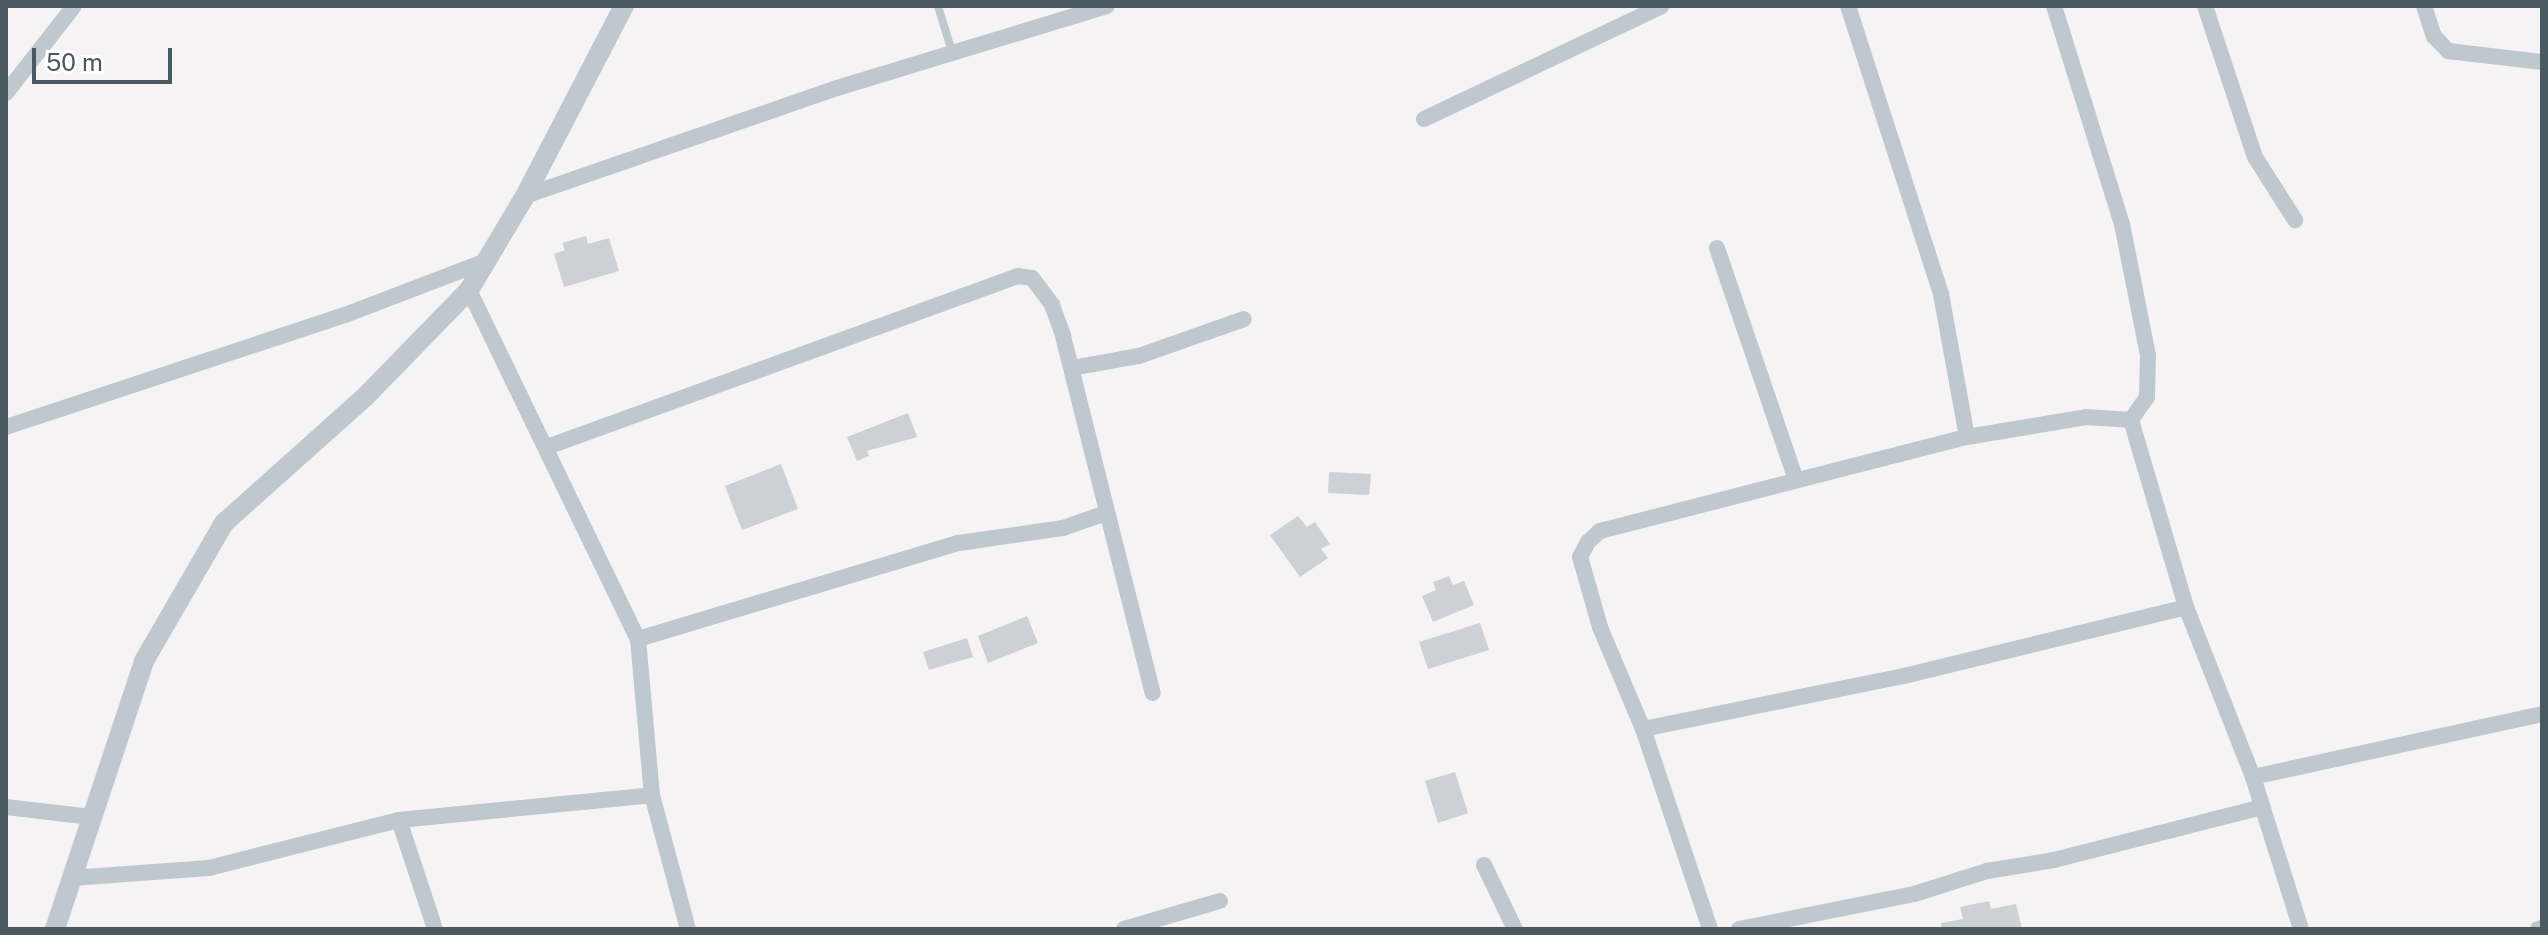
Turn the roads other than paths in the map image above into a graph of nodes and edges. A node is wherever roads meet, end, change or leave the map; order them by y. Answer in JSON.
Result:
{"nodes":[{"id":1,"x":74,"y":6,"type":"edge"},
{"id":2,"x":624,"y":6,"type":"edge"},
{"id":3,"x":938,"y":6,"type":"edge"},
{"id":4,"x":1107,"y":6,"type":"edge"},
{"id":5,"x":1662,"y":6,"type":"edge"},
{"id":6,"x":1848,"y":6,"type":"edge"},
{"id":7,"x":2054,"y":6,"type":"edge"},
{"id":8,"x":2205,"y":6,"type":"edge"},
{"id":9,"x":2424,"y":6,"type":"edge"},
{"id":10,"x":953,"y":55,"type":"junction"},
{"id":11,"x":2542,"y":62,"type":"edge"},
{"id":12,"x":6,"y":93,"type":"edge"},
{"id":13,"x":1424,"y":119,"type":"dead end"},
{"id":14,"x":525,"y":196,"type":"junction"},
{"id":15,"x":2295,"y":220,"type":"dead end"},
{"id":16,"x":1717,"y":248,"type":"dead end"},
{"id":17,"x":484,"y":262,"type":"junction"},
{"id":18,"x":469,"y":290,"type":"junction"},
{"id":19,"x":1244,"y":319,"type":"dead end"},
{"id":20,"x":1072,"y":368,"type":"junction"},
{"id":21,"x":2131,"y":420,"type":"junction"},
{"id":22,"x":6,"y":427,"type":"edge"},
{"id":23,"x":1967,"y":437,"type":"junction"},
{"id":24,"x":547,"y":447,"type":"junction"},
{"id":25,"x":1796,"y":480,"type":"junction"},
{"id":26,"x":1106,"y":513,"type":"junction"},
{"id":27,"x":2186,"y":607,"type":"junction"},
{"id":28,"x":638,"y":639,"type":"junction"},
{"id":29,"x":1153,"y":693,"type":"dead end"},
{"id":30,"x":2542,"y":714,"type":"edge"},
{"id":31,"x":1643,"y":729,"type":"junction"},
{"id":32,"x":2253,"y":777,"type":"junction"},
{"id":33,"x":652,"y":795,"type":"junction"},
{"id":34,"x":6,"y":807,"type":"edge"},
{"id":35,"x":2262,"y":807,"type":"junction"},
{"id":36,"x":91,"y":817,"type":"junction"},
{"id":37,"x":399,"y":820,"type":"junction"},
{"id":38,"x":1484,"y":865,"type":"dead end"},
{"id":39,"x":72,"y":878,"type":"junction"},
{"id":40,"x":1220,"y":901,"type":"dead end"},
{"id":41,"x":55,"y":929,"type":"edge"},
{"id":42,"x":435,"y":929,"type":"edge"},
{"id":43,"x":688,"y":929,"type":"edge"},
{"id":44,"x":1124,"y":929,"type":"edge"},
{"id":45,"x":1515,"y":929,"type":"edge"},
{"id":46,"x":1710,"y":929,"type":"edge"},
{"id":47,"x":1739,"y":929,"type":"edge"},
{"id":48,"x":2301,"y":929,"type":"edge"}],
"edges":[{"from":1,"to":12,"type":"street"},
{"from":2,"to":14,"type":"street"},
{"from":3,"to":10,"type":"lane"},
{"from":4,"to":10,"type":"street"},
{"from":5,"to":13,"type":"street"},
{"from":6,"to":23,"type":"street"},
{"from":7,"to":21,"type":"street"},
{"from":8,"to":15,"type":"street"},
{"from":9,"to":11,"type":"street"},
{"from":10,"to":14,"type":"street"},
{"from":14,"to":17,"type":"street"},
{"from":16,"to":25,"type":"street"},
{"from":17,"to":18,"type":"street"},
{"from":17,"to":22,"type":"street"},
{"from":18,"to":24,"type":"street"},
{"from":18,"to":36,"type":"street"},
{"from":19,"to":20,"type":"street"},
{"from":20,"to":24,"type":"street"},
{"from":20,"to":26,"type":"street"},
{"from":21,"to":23,"type":"street"},
{"from":21,"to":27,"type":"street"},
{"from":23,"to":25,"type":"street"},
{"from":24,"to":28,"type":"street"},
{"from":25,"to":31,"type":"street"},
{"from":26,"to":28,"type":"street"},
{"from":26,"to":29,"type":"street"},
{"from":27,"to":31,"type":"street"},
{"from":27,"to":32,"type":"street"},
{"from":28,"to":33,"type":"street"},
{"from":30,"to":32,"type":"street"},
{"from":31,"to":46,"type":"street"},
{"from":32,"to":35,"type":"street"},
{"from":33,"to":37,"type":"street"},
{"from":33,"to":43,"type":"street"},
{"from":34,"to":36,"type":"street"},
{"from":35,"to":47,"type":"street"},
{"from":35,"to":48,"type":"street"},
{"from":36,"to":39,"type":"street"},
{"from":37,"to":39,"type":"street"},
{"from":37,"to":42,"type":"street"},
{"from":38,"to":45,"type":"street"},
{"from":39,"to":41,"type":"street"},
{"from":40,"to":44,"type":"street"}]}
